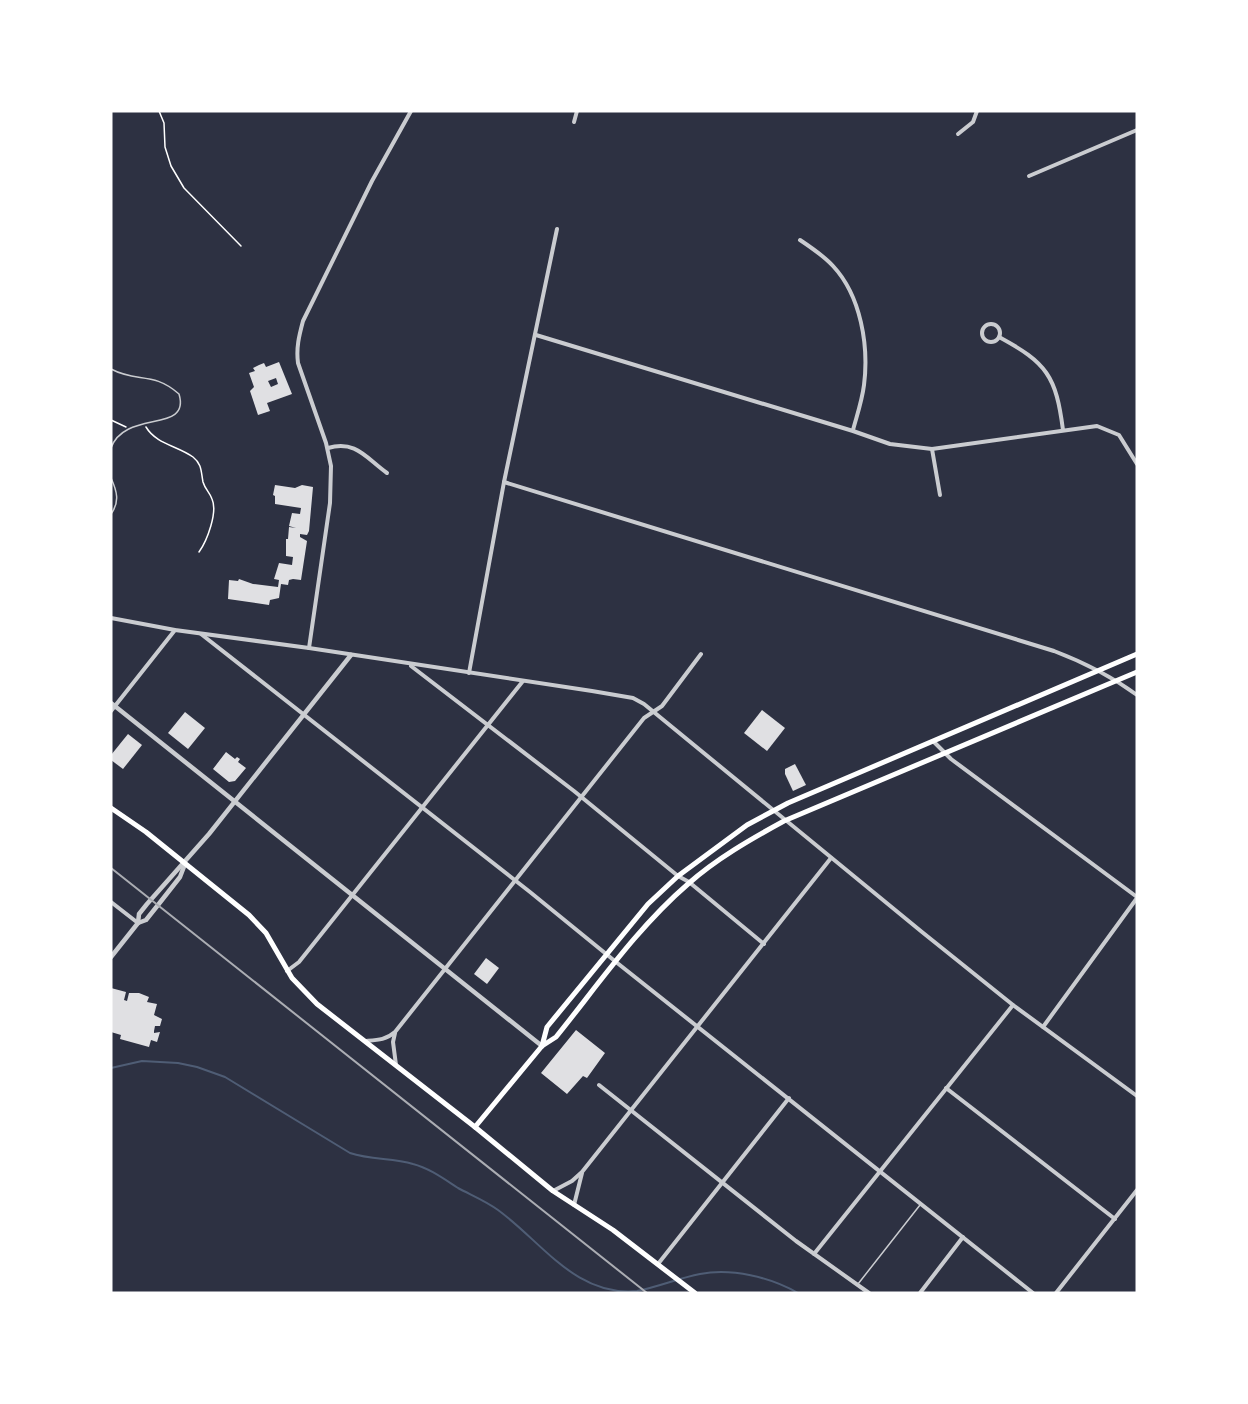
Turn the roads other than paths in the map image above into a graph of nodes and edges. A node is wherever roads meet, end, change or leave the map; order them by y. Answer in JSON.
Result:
{"nodes":[{"id":1,"x":411,"y":111,"type":"edge"},
{"id":2,"x":577,"y":111,"type":"edge"},
{"id":3,"x":977,"y":111,"type":"edge"},
{"id":4,"x":574,"y":122,"type":"dead end"},
{"id":5,"x":1137,"y":130,"type":"edge"},
{"id":6,"x":958,"y":134,"type":"dead end"},
{"id":7,"x":1029,"y":176,"type":"dead end"},
{"id":8,"x":557,"y":229,"type":"dead end"},
{"id":9,"x":800,"y":240,"type":"dead end"},
{"id":10,"x":536,"y":335,"type":"junction"},
{"id":11,"x":999,"y":338,"type":"junction"},
{"id":12,"x":111,"y":369,"type":"edge"},
{"id":13,"x":1063,"y":430,"type":"junction"},
{"id":14,"x":853,"y":431,"type":"junction"},
{"id":15,"x":111,"y":448,"type":"edge"},
{"id":16,"x":328,"y":448,"type":"junction"},
{"id":17,"x":932,"y":449,"type":"junction"},
{"id":18,"x":1137,"y":464,"type":"edge"},
{"id":19,"x":387,"y":473,"type":"dead end"},
{"id":20,"x":111,"y":478,"type":"edge"},
{"id":21,"x":504,"y":482,"type":"junction"},
{"id":22,"x":940,"y":495,"type":"dead end"},
{"id":23,"x":111,"y":514,"type":"edge"},
{"id":24,"x":111,"y":619,"type":"edge"},
{"id":25,"x":174,"y":630,"type":"junction"},
{"id":26,"x":200,"y":633,"type":"junction"},
{"id":27,"x":309,"y":648,"type":"junction"},
{"id":28,"x":701,"y":654,"type":"dead end"},
{"id":29,"x":1137,"y":654,"type":"edge"},
{"id":30,"x":351,"y":655,"type":"junction"},
{"id":31,"x":409,"y":664,"type":"junction"},
{"id":32,"x":1099,"y":671,"type":"junction"},
{"id":33,"x":1137,"y":672,"type":"edge"},
{"id":34,"x":469,"y":673,"type":"junction"},
{"id":35,"x":523,"y":681,"type":"junction"},
{"id":36,"x":1118,"y":681,"type":"junction"},
{"id":37,"x":1137,"y":695,"type":"edge"},
{"id":38,"x":112,"y":707,"type":"edge"},
{"id":39,"x":653,"y":712,"type":"junction"},
{"id":40,"x":304,"y":713,"type":"junction"},
{"id":41,"x":489,"y":725,"type":"junction"},
{"id":42,"x":934,"y":742,"type":"junction"},
{"id":43,"x":945,"y":754,"type":"junction"},
{"id":44,"x":580,"y":798,"type":"junction"},
{"id":45,"x":234,"y":801,"type":"junction"},
{"id":46,"x":111,"y":808,"type":"edge"},
{"id":47,"x":422,"y":809,"type":"junction"},
{"id":48,"x":774,"y":811,"type":"junction"},
{"id":49,"x":784,"y":821,"type":"junction"},
{"id":50,"x":831,"y":858,"type":"junction"},
{"id":51,"x":185,"y":863,"type":"junction"},
{"id":52,"x":678,"y":876,"type":"junction"},
{"id":53,"x":515,"y":881,"type":"junction"},
{"id":54,"x":689,"y":882,"type":"junction"},
{"id":55,"x":354,"y":896,"type":"junction"},
{"id":56,"x":1137,"y":898,"type":"edge"},
{"id":57,"x":111,"y":902,"type":"edge"},
{"id":58,"x":138,"y":923,"type":"junction"},
{"id":59,"x":764,"y":944,"type":"junction"},
{"id":60,"x":606,"y":954,"type":"junction"},
{"id":61,"x":111,"y":957,"type":"edge"},
{"id":62,"x":615,"y":962,"type":"junction"},
{"id":63,"x":446,"y":968,"type":"junction"},
{"id":64,"x":287,"y":970,"type":"junction"},
{"id":65,"x":1013,"y":1005,"type":"junction"},
{"id":66,"x":698,"y":1027,"type":"junction"},
{"id":67,"x":1043,"y":1027,"type":"junction"},
{"id":68,"x":395,"y":1032,"type":"junction"},
{"id":69,"x":365,"y":1041,"type":"junction"},
{"id":70,"x":542,"y":1046,"type":"junction"},
{"id":71,"x":396,"y":1065,"type":"junction"},
{"id":72,"x":599,"y":1085,"type":"dead end"},
{"id":73,"x":946,"y":1088,"type":"junction"},
{"id":74,"x":1137,"y":1096,"type":"edge"},
{"id":75,"x":789,"y":1098,"type":"junction"},
{"id":76,"x":630,"y":1110,"type":"junction"},
{"id":77,"x":475,"y":1127,"type":"junction"},
{"id":78,"x":881,"y":1171,"type":"junction"},
{"id":79,"x":582,"y":1172,"type":"junction"},
{"id":80,"x":722,"y":1182,"type":"junction"},
{"id":81,"x":1137,"y":1190,"type":"edge"},
{"id":82,"x":554,"y":1191,"type":"junction"},
{"id":83,"x":921,"y":1204,"type":"junction"},
{"id":84,"x":574,"y":1205,"type":"junction"},
{"id":85,"x":1115,"y":1219,"type":"junction"},
{"id":86,"x":963,"y":1237,"type":"junction"},
{"id":87,"x":814,"y":1254,"type":"junction"},
{"id":88,"x":658,"y":1264,"type":"junction"},
{"id":89,"x":858,"y":1284,"type":"junction"},
{"id":90,"x":695,"y":1293,"type":"edge"},
{"id":91,"x":869,"y":1293,"type":"edge"},
{"id":92,"x":920,"y":1293,"type":"edge"},
{"id":93,"x":1033,"y":1293,"type":"edge"},
{"id":94,"x":1056,"y":1293,"type":"edge"}],
"edges":[{"from":1,"to":16,"type":"street"},
{"from":2,"to":4,"type":"street"},
{"from":3,"to":6,"type":"street"},
{"from":5,"to":7,"type":"street"},
{"from":8,"to":10,"type":"street"},
{"from":9,"to":14,"type":"street"},
{"from":10,"to":14,"type":"street"},
{"from":10,"to":21,"type":"street"},
{"from":11,"to":11,"type":"street"},
{"from":11,"to":13,"type":"street"},
{"from":12,"to":15,"type":"lane"},
{"from":13,"to":17,"type":"street"},
{"from":13,"to":18,"type":"street"},
{"from":14,"to":17,"type":"street"},
{"from":16,"to":19,"type":"street"},
{"from":16,"to":27,"type":"street"},
{"from":17,"to":22,"type":"street"},
{"from":20,"to":23,"type":"lane"},
{"from":21,"to":32,"type":"street"},
{"from":21,"to":34,"type":"street"},
{"from":24,"to":25,"type":"street"},
{"from":25,"to":26,"type":"street"},
{"from":25,"to":38,"type":"street"},
{"from":26,"to":27,"type":"street"},
{"from":26,"to":40,"type":"street"},
{"from":27,"to":30,"type":"street"},
{"from":28,"to":39,"type":"street"},
{"from":29,"to":32,"type":"main road"},
{"from":30,"to":31,"type":"street"},
{"from":30,"to":40,"type":"street"},
{"from":31,"to":34,"type":"street"},
{"from":31,"to":41,"type":"street"},
{"from":32,"to":36,"type":"street"},
{"from":32,"to":42,"type":"main road"},
{"from":33,"to":36,"type":"main road"},
{"from":34,"to":35,"type":"street"},
{"from":35,"to":39,"type":"street"},
{"from":35,"to":41,"type":"street"},
{"from":36,"to":37,"type":"street"},
{"from":36,"to":43,"type":"main road"},
{"from":38,"to":45,"type":"street"},
{"from":39,"to":44,"type":"street"},
{"from":39,"to":48,"type":"street"},
{"from":40,"to":45,"type":"street"},
{"from":40,"to":47,"type":"street"},
{"from":41,"to":44,"type":"street"},
{"from":41,"to":47,"type":"street"},
{"from":42,"to":43,"type":"street"},
{"from":42,"to":48,"type":"main road"},
{"from":43,"to":49,"type":"main road"},
{"from":43,"to":56,"type":"street"},
{"from":44,"to":52,"type":"street"},
{"from":44,"to":53,"type":"street"},
{"from":45,"to":51,"type":"street"},
{"from":45,"to":55,"type":"street"},
{"from":46,"to":51,"type":"main road"},
{"from":47,"to":53,"type":"street"},
{"from":47,"to":55,"type":"street"},
{"from":48,"to":49,"type":"street"},
{"from":48,"to":52,"type":"main road"},
{"from":49,"to":50,"type":"street"},
{"from":49,"to":54,"type":"main road"},
{"from":50,"to":59,"type":"street"},
{"from":50,"to":65,"type":"street"},
{"from":51,"to":58,"type":"street"},
{"from":51,"to":58,"type":"street"},
{"from":51,"to":64,"type":"main road"},
{"from":52,"to":54,"type":"street"},
{"from":52,"to":60,"type":"main road"},
{"from":53,"to":60,"type":"street"},
{"from":53,"to":63,"type":"street"},
{"from":54,"to":59,"type":"street"},
{"from":54,"to":62,"type":"main road"},
{"from":55,"to":63,"type":"street"},
{"from":55,"to":64,"type":"street"},
{"from":56,"to":67,"type":"street"},
{"from":57,"to":58,"type":"street"},
{"from":58,"to":61,"type":"street"},
{"from":59,"to":66,"type":"street"},
{"from":60,"to":62,"type":"street"},
{"from":60,"to":70,"type":"main road"},
{"from":62,"to":66,"type":"street"},
{"from":62,"to":70,"type":"main road"},
{"from":63,"to":68,"type":"street"},
{"from":63,"to":70,"type":"street"},
{"from":64,"to":69,"type":"main road"},
{"from":65,"to":67,"type":"street"},
{"from":65,"to":73,"type":"street"},
{"from":66,"to":75,"type":"street"},
{"from":66,"to":76,"type":"street"},
{"from":67,"to":74,"type":"street"},
{"from":68,"to":69,"type":"street"},
{"from":68,"to":71,"type":"street"},
{"from":69,"to":71,"type":"main road"},
{"from":70,"to":77,"type":"main road"},
{"from":71,"to":77,"type":"main road"},
{"from":72,"to":76,"type":"street"},
{"from":73,"to":78,"type":"street"},
{"from":73,"to":85,"type":"street"},
{"from":75,"to":78,"type":"street"},
{"from":75,"to":80,"type":"street"},
{"from":76,"to":79,"type":"street"},
{"from":76,"to":80,"type":"street"},
{"from":77,"to":82,"type":"main road"},
{"from":78,"to":83,"type":"street"},
{"from":78,"to":87,"type":"street"},
{"from":79,"to":82,"type":"street"},
{"from":79,"to":84,"type":"street"},
{"from":80,"to":87,"type":"street"},
{"from":80,"to":88,"type":"street"},
{"from":81,"to":85,"type":"street"},
{"from":82,"to":84,"type":"main road"},
{"from":83,"to":86,"type":"street"},
{"from":83,"to":89,"type":"lane"},
{"from":84,"to":88,"type":"main road"},
{"from":85,"to":94,"type":"street"},
{"from":86,"to":92,"type":"street"},
{"from":86,"to":93,"type":"street"},
{"from":87,"to":89,"type":"street"},
{"from":88,"to":90,"type":"main road"},
{"from":89,"to":91,"type":"street"}]}
